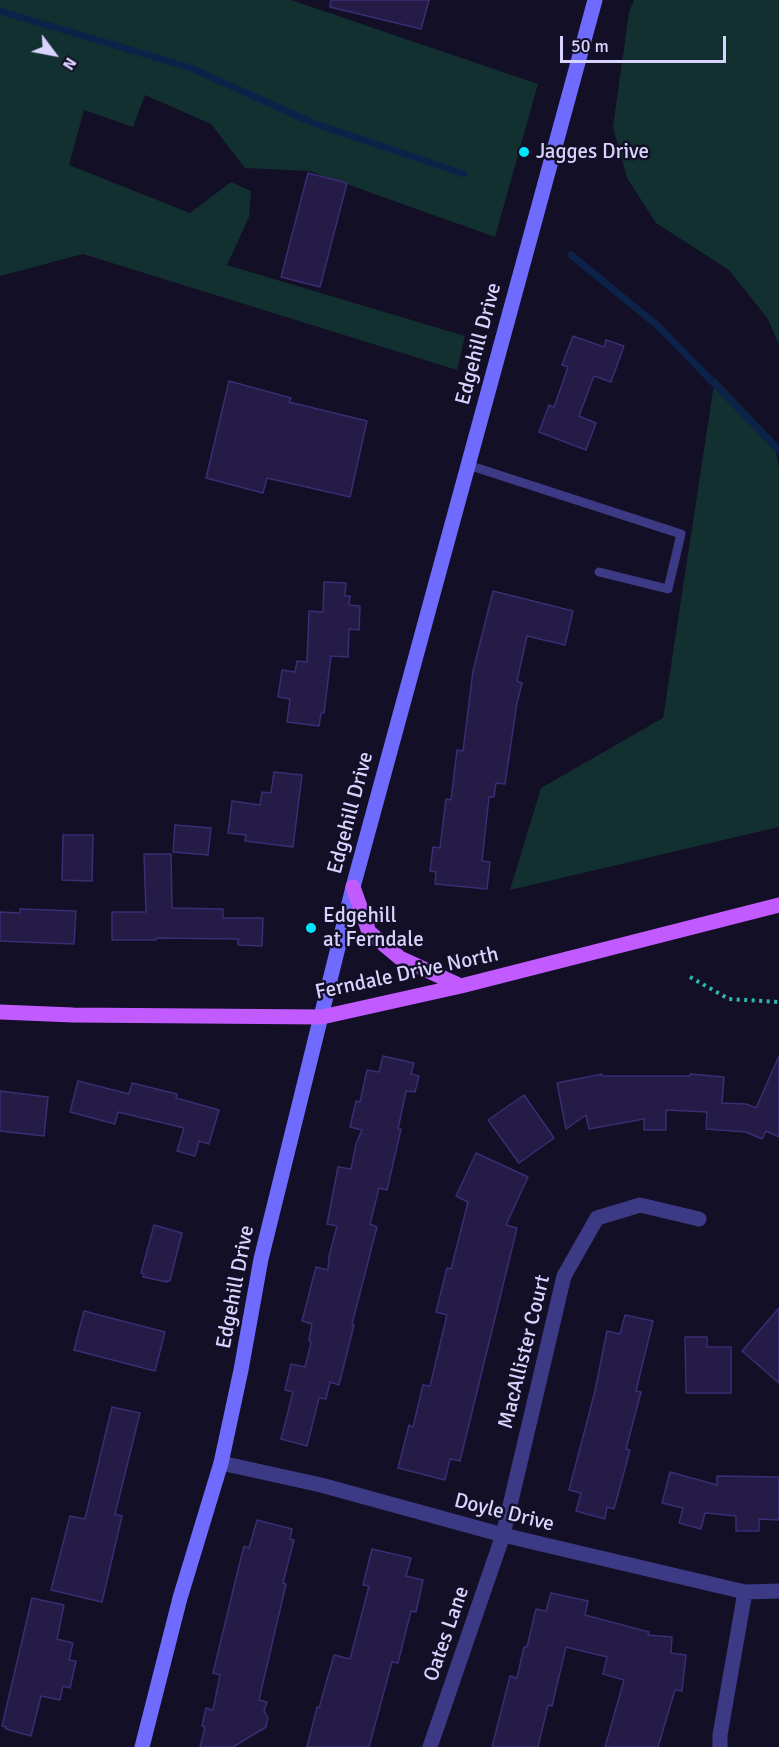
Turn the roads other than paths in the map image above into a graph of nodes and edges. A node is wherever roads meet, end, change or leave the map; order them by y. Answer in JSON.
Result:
{"nodes":[{"id":1,"x":595,"y":0,"type":"edge"},
{"id":2,"x":468,"y":465,"type":"junction"},
{"id":3,"x":599,"y":572,"type":"dead end"},
{"id":4,"x":353,"y":887,"type":"junction"},
{"id":5,"x":779,"y":905,"type":"edge"},
{"id":6,"x":461,"y":986,"type":"junction"},
{"id":7,"x":0,"y":1012,"type":"edge"},
{"id":8,"x":322,"y":1017,"type":"junction"},
{"id":9,"x":699,"y":1219,"type":"dead end"},
{"id":10,"x":221,"y":1463,"type":"junction"},
{"id":11,"x":503,"y":1535,"type":"junction"},
{"id":12,"x":779,"y":1591,"type":"edge"},
{"id":13,"x":745,"y":1592,"type":"junction"},
{"id":14,"x":142,"y":1747,"type":"edge"},
{"id":15,"x":430,"y":1747,"type":"edge"},
{"id":16,"x":720,"y":1747,"type":"edge"}],
"edges":[{"from":1,"to":2,"type":"street","name":"Edgehill Drive"},
{"from":2,"to":3,"type":"lane"},
{"from":2,"to":4,"type":"street","name":"Edgehill Drive"},
{"from":4,"to":6,"type":"main road"},
{"from":4,"to":8,"type":"street","name":"Edgehill Drive"},
{"from":5,"to":6,"type":"main road","name":"Ferndale Drive North"},
{"from":6,"to":8,"type":"main road","name":"Ferndale Drive North"},
{"from":7,"to":8,"type":"main road","name":"Ferndale Drive North"},
{"from":8,"to":10,"type":"street","name":"Edgehill Drive"},
{"from":9,"to":11,"type":"street","name":"MacAllister Court"},
{"from":10,"to":11,"type":"street","name":"Doyle Drive"},
{"from":10,"to":14,"type":"street","name":"Edgehill Drive"},
{"from":11,"to":13,"type":"street","name":"Doyle Drive"},
{"from":11,"to":15,"type":"street","name":"Oates Lane"},
{"from":12,"to":13,"type":"street","name":"Doyle Drive"},
{"from":13,"to":16,"type":"street"}]}
